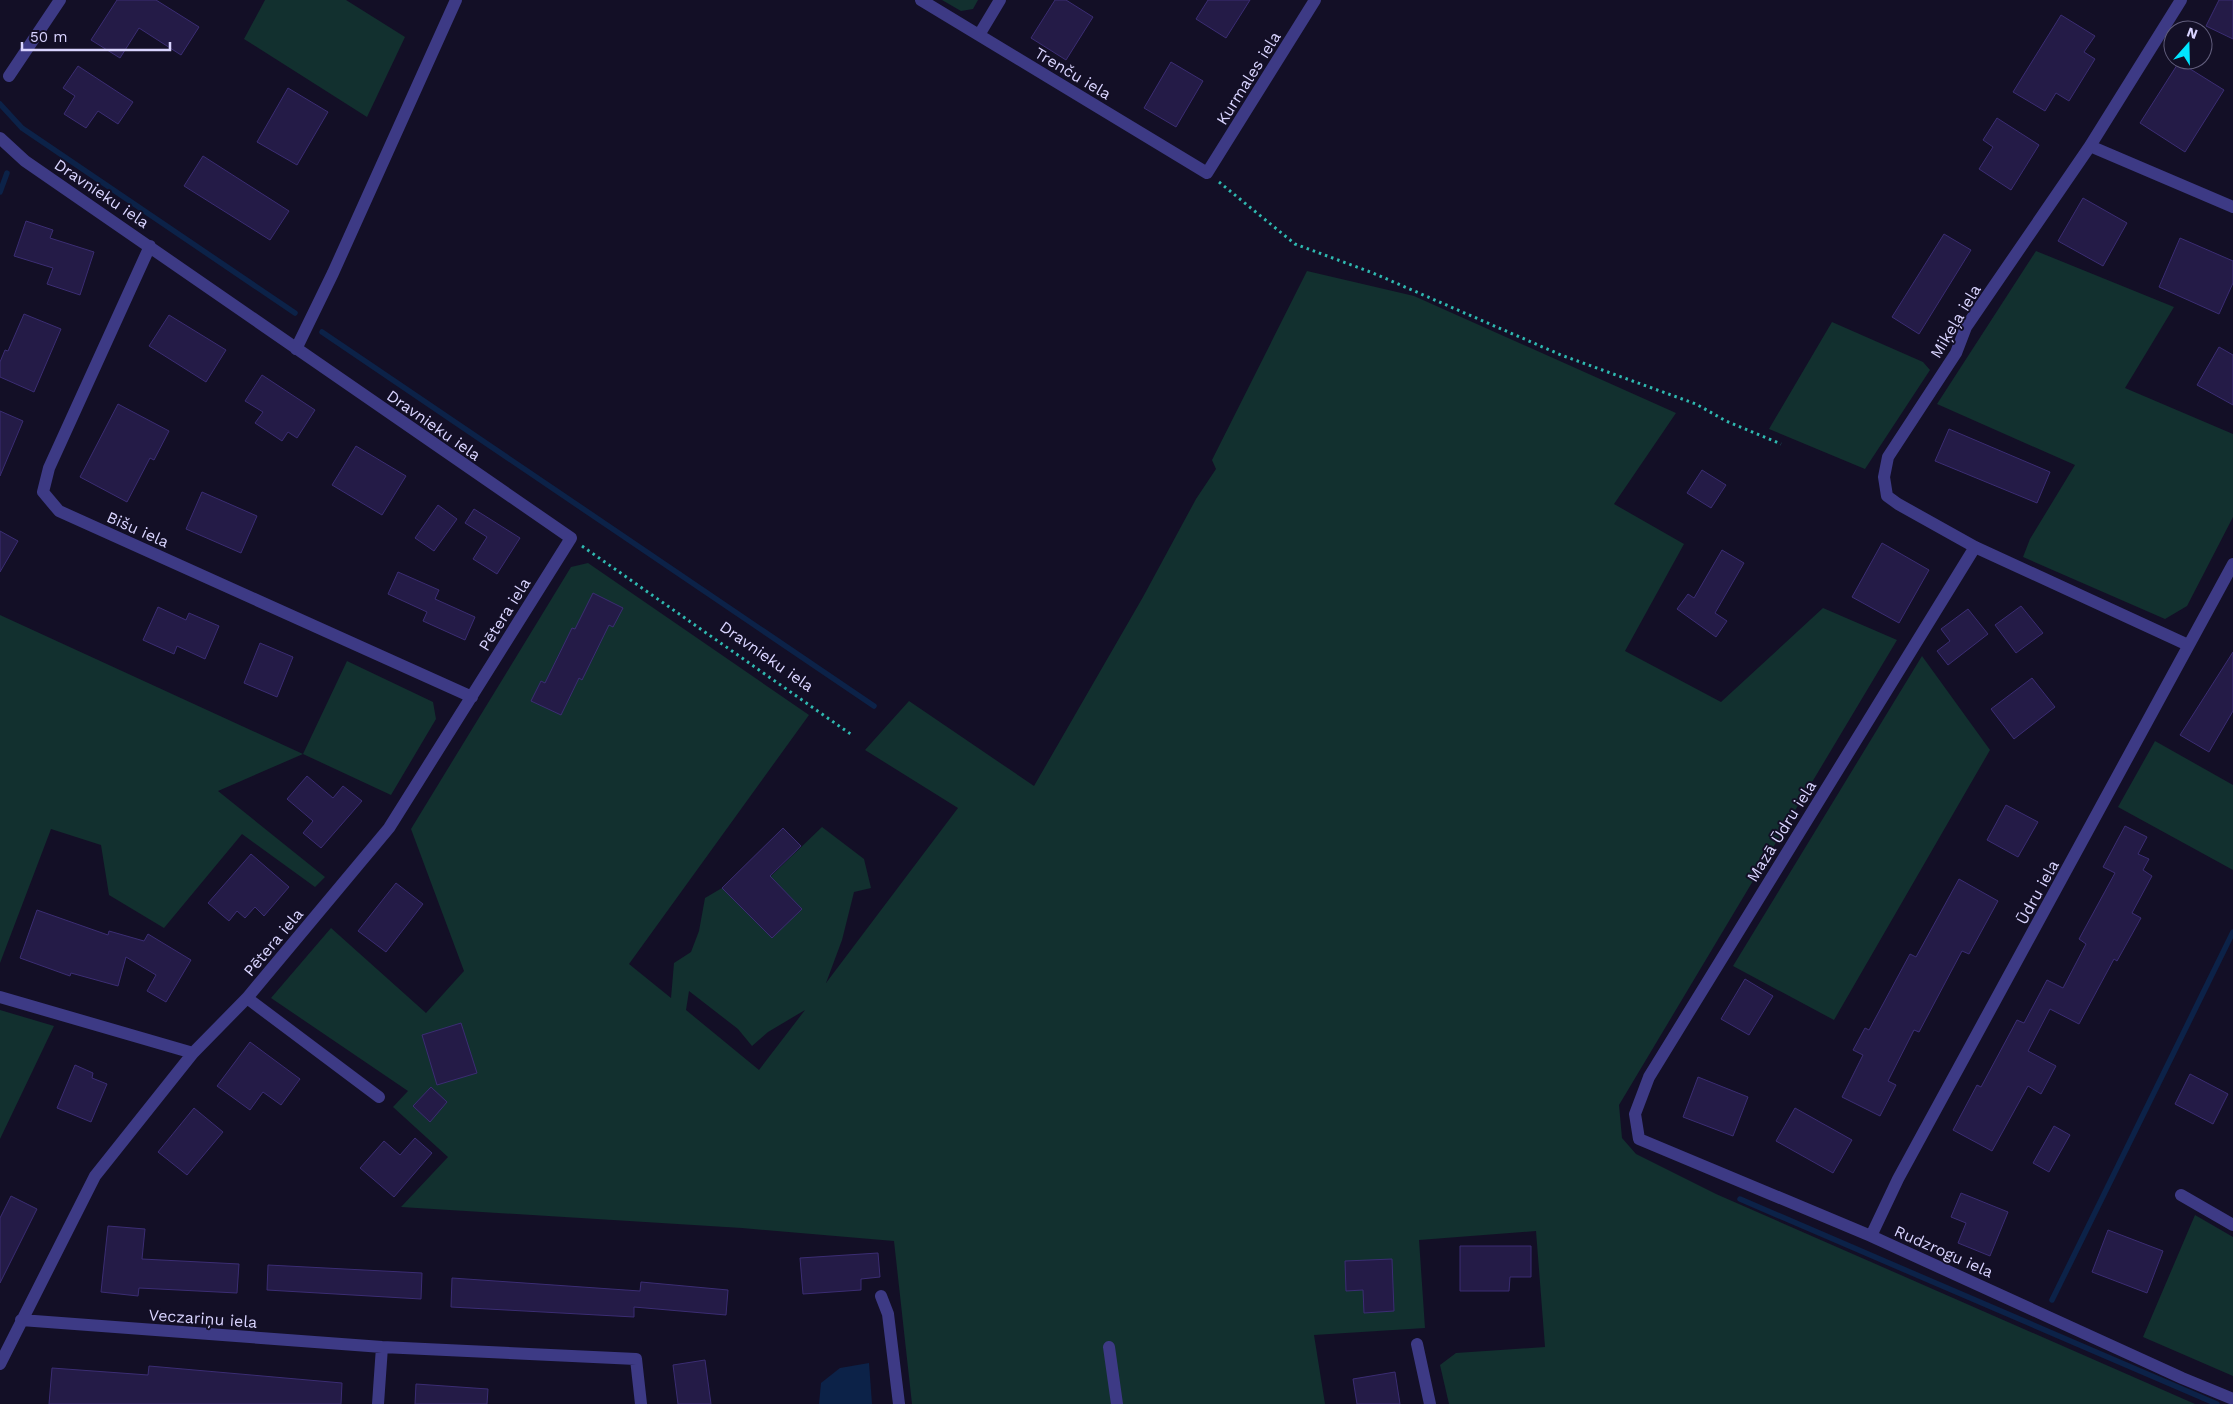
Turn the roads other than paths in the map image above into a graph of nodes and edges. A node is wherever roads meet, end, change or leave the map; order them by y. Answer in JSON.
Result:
{"nodes":[{"id":1,"x":60,"y":0,"type":"edge"},
{"id":2,"x":456,"y":0,"type":"edge"},
{"id":3,"x":921,"y":0,"type":"edge"},
{"id":4,"x":1000,"y":0,"type":"edge"},
{"id":5,"x":1316,"y":0,"type":"edge"},
{"id":6,"x":2181,"y":0,"type":"edge"},
{"id":7,"x":979,"y":35,"type":"junction"},
{"id":8,"x":9,"y":76,"type":"dead end"},
{"id":9,"x":0,"y":138,"type":"edge"},
{"id":10,"x":2090,"y":146,"type":"junction"},
{"id":11,"x":1207,"y":173,"type":"joint"},
{"id":12,"x":2233,"y":207,"type":"edge"},
{"id":13,"x":150,"y":246,"type":"junction"},
{"id":14,"x":296,"y":349,"type":"junction"},
{"id":15,"x":571,"y":538,"type":"joint"},
{"id":16,"x":1975,"y":547,"type":"junction"},
{"id":17,"x":2233,"y":564,"type":"edge"},
{"id":18,"x":2188,"y":645,"type":"junction"},
{"id":19,"x":472,"y":697,"type":"junction"},
{"id":20,"x":0,"y":997,"type":"edge"},
{"id":21,"x":247,"y":998,"type":"junction"},
{"id":22,"x":193,"y":1053,"type":"junction"},
{"id":23,"x":379,"y":1097,"type":"dead end"},
{"id":24,"x":1638,"y":1139,"type":"joint"},
{"id":25,"x":2180,"y":1195,"type":"dead end"},
{"id":26,"x":2233,"y":1225,"type":"edge"},
{"id":27,"x":1871,"y":1236,"type":"junction"},
{"id":28,"x":881,"y":1296,"type":"dead end"},
{"id":29,"x":21,"y":1320,"type":"junction"},
{"id":30,"x":1417,"y":1344,"type":"dead end"},
{"id":31,"x":382,"y":1346,"type":"junction"},
{"id":32,"x":1109,"y":1348,"type":"dead end"},
{"id":33,"x":0,"y":1364,"type":"edge"},
{"id":34,"x":2233,"y":1399,"type":"edge"},
{"id":35,"x":378,"y":1404,"type":"edge"},
{"id":36,"x":641,"y":1404,"type":"edge"},
{"id":37,"x":899,"y":1404,"type":"edge"},
{"id":38,"x":1117,"y":1404,"type":"edge"},
{"id":39,"x":1430,"y":1404,"type":"edge"}],
"edges":[{"from":1,"to":8,"type":"street"},
{"from":2,"to":14,"type":"street"},
{"from":3,"to":7,"type":"street","name":"Trenču iela"},
{"from":4,"to":7,"type":"street"},
{"from":5,"to":11,"type":"street","name":"Kurmales iela"},
{"from":6,"to":10,"type":"street","name":"Miķeļa iela"},
{"from":7,"to":11,"type":"street","name":"Trenču iela"},
{"from":9,"to":13,"type":"street","name":"Dravnieku iela"},
{"from":10,"to":12,"type":"street"},
{"from":10,"to":16,"type":"street","name":"Miķeļa iela"},
{"from":13,"to":14,"type":"street","name":"Dravnieku iela"},
{"from":13,"to":19,"type":"street","name":"Bišu iela"},
{"from":14,"to":15,"type":"street","name":"Dravnieku iela"},
{"from":15,"to":19,"type":"street","name":"Pētera iela"},
{"from":16,"to":18,"type":"street"},
{"from":16,"to":24,"type":"street","name":"Mazā Ūdru iela"},
{"from":17,"to":18,"type":"street","name":"Ūdru iela"},
{"from":18,"to":27,"type":"street","name":"Ūdru iela"},
{"from":19,"to":21,"type":"street","name":"Pētera iela"},
{"from":20,"to":22,"type":"street"},
{"from":21,"to":22,"type":"street","name":"Pētera iela"},
{"from":21,"to":23,"type":"street"},
{"from":22,"to":29,"type":"street","name":"Pētera iela"},
{"from":24,"to":27,"type":"street","name":"Rudzrogu iela"},
{"from":25,"to":26,"type":"street"},
{"from":27,"to":34,"type":"street","name":"Rudzrogu iela"},
{"from":28,"to":37,"type":"street"},
{"from":29,"to":31,"type":"street","name":"Veczariņu iela"},
{"from":29,"to":33,"type":"street","name":"Pētera iela"},
{"from":30,"to":39,"type":"street"},
{"from":31,"to":35,"type":"street"},
{"from":31,"to":36,"type":"street","name":"Veczariņu iela"},
{"from":32,"to":38,"type":"street"}]}
